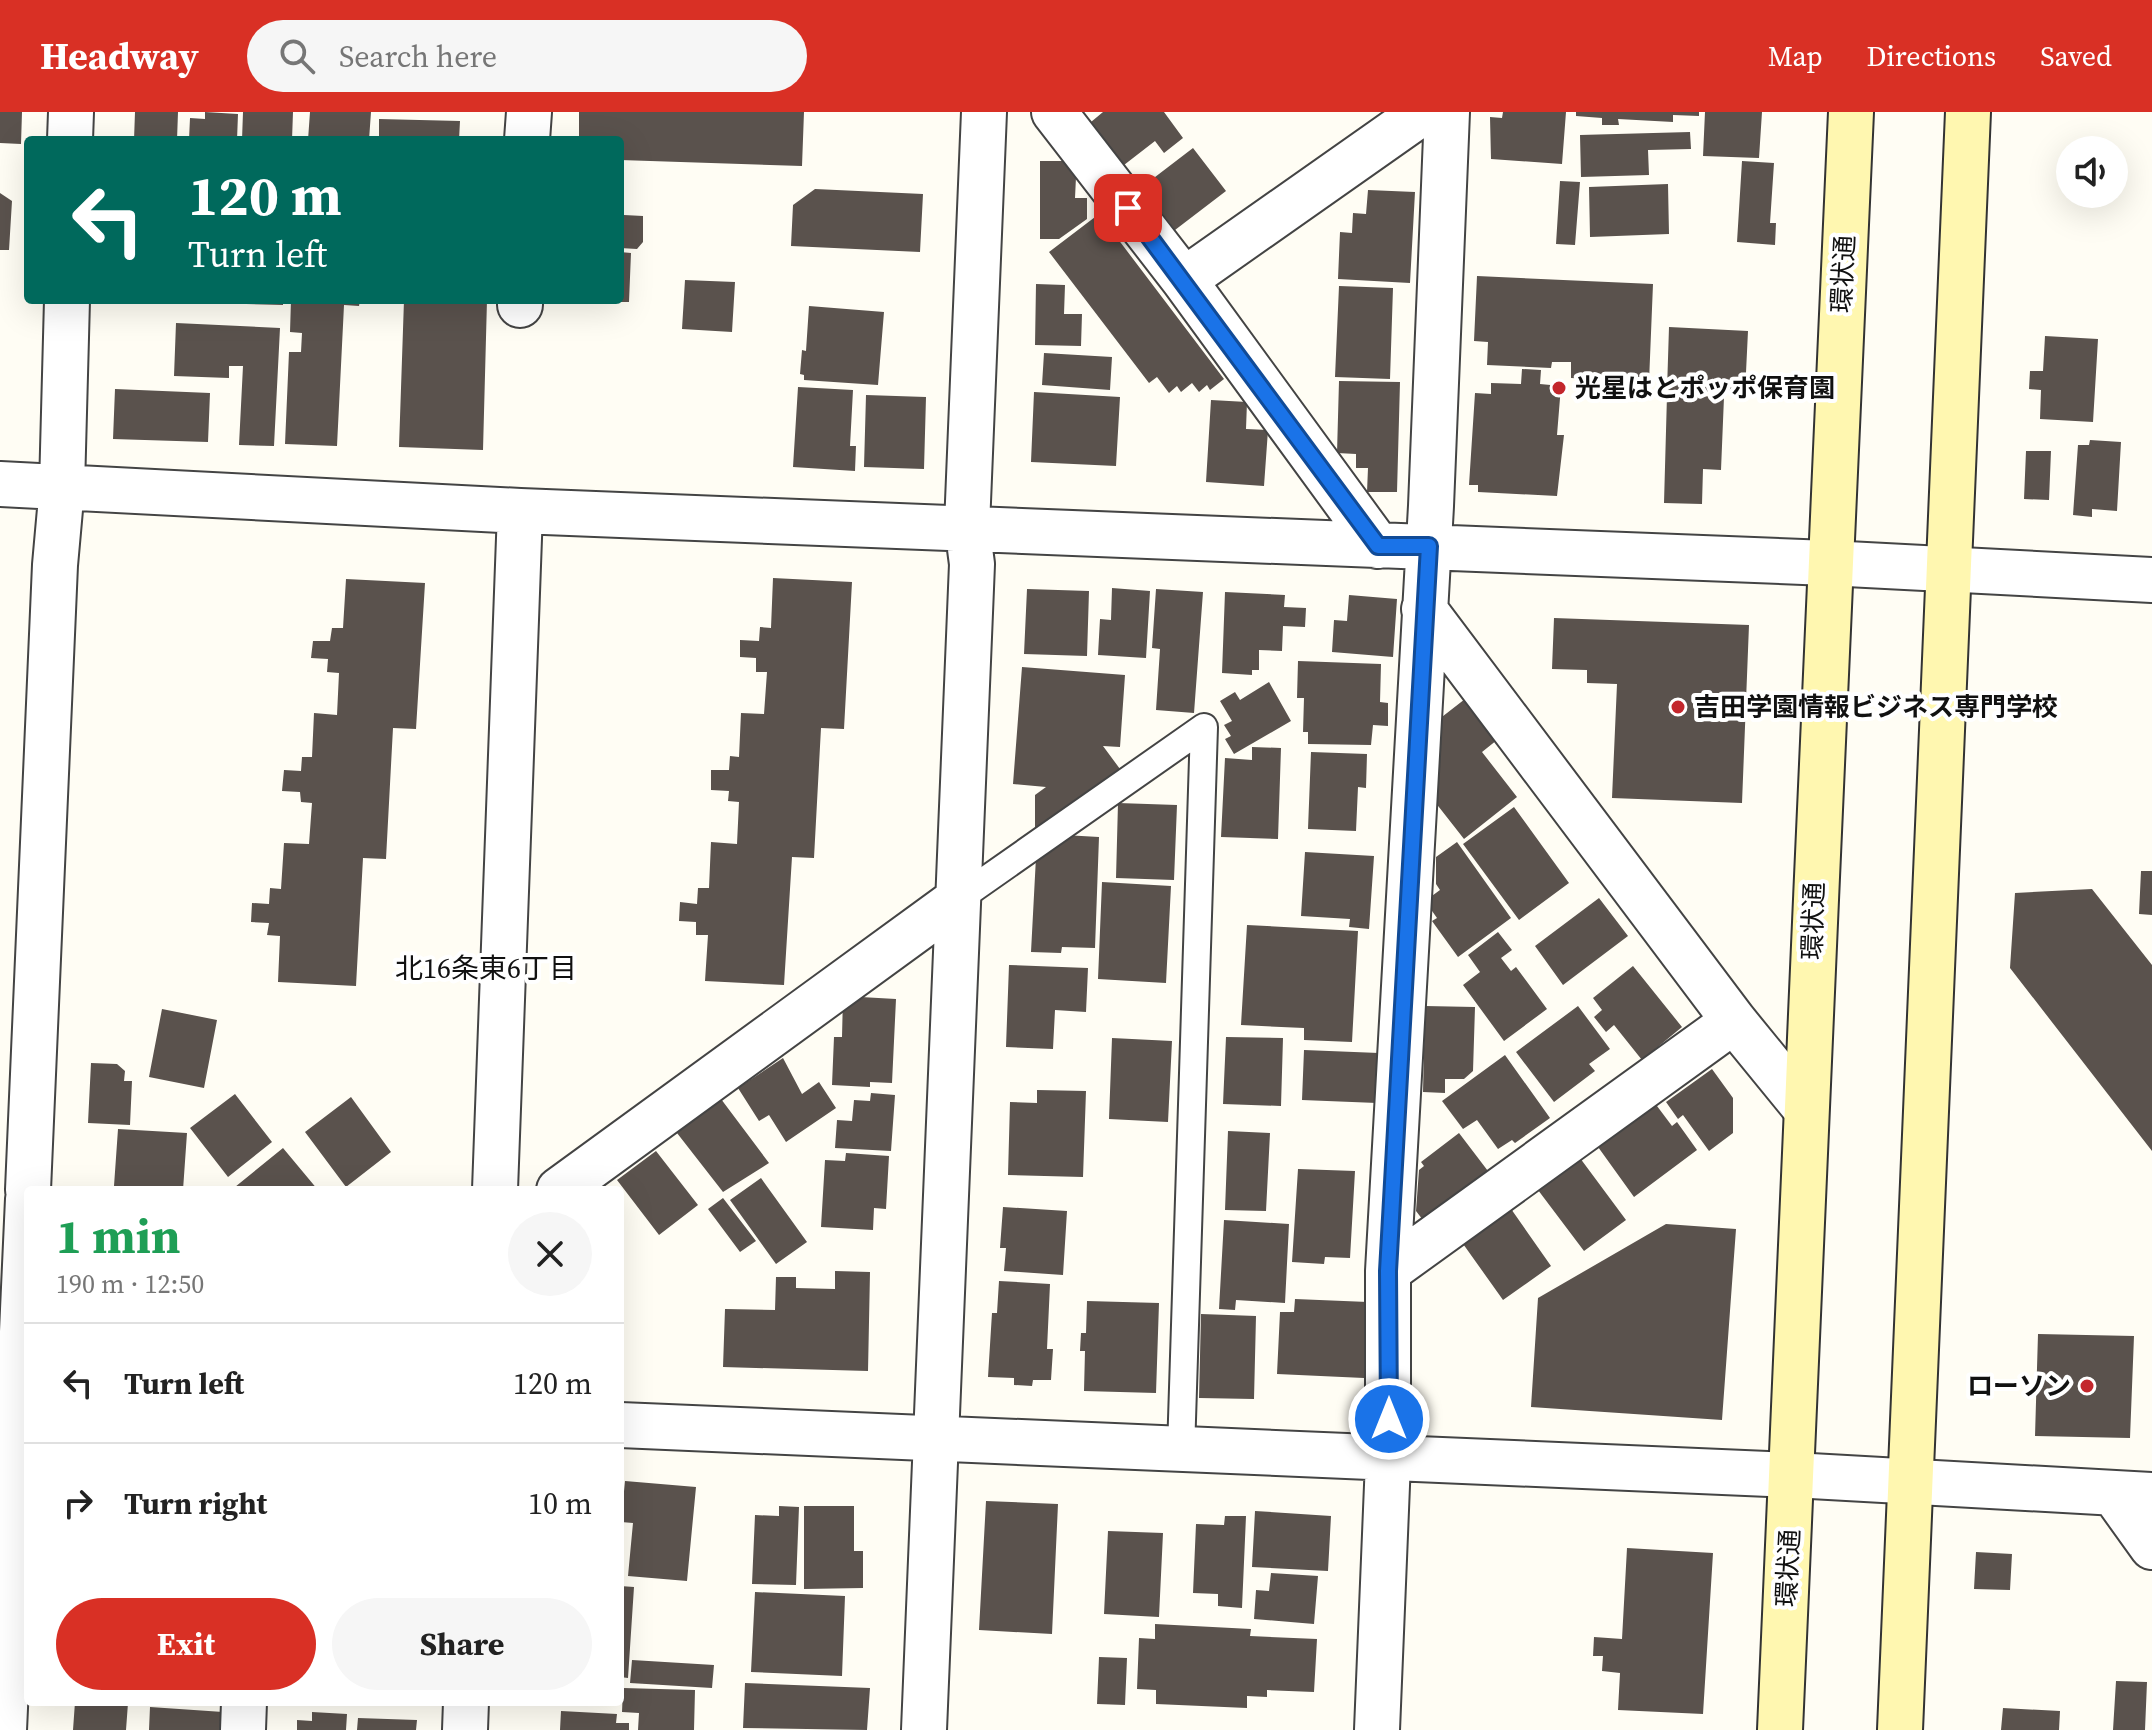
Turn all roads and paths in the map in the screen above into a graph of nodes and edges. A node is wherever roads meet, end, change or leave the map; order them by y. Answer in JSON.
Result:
{"nodes":[{"id":1,"x":71,"y":112,"type":"edge"},
{"id":2,"x":529,"y":112,"type":"edge"},
{"id":3,"x":984,"y":112,"type":"edge"},
{"id":4,"x":1054,"y":112,"type":"edge"},
{"id":5,"x":1423,"y":112,"type":"edge"},
{"id":6,"x":1447,"y":112,"type":"edge"},
{"id":7,"x":1851,"y":112,"type":"edge"},
{"id":8,"x":1968,"y":112,"type":"edge"},
{"id":9,"x":70,"y":136,"type":"edge"},
{"id":10,"x":527,"y":136,"type":"edge"},
{"id":11,"x":1184,"y":280,"type":"junction"},
{"id":12,"x":67,"y":304,"type":"edge"},
{"id":13,"x":0,"y":484,"type":"edge"},
{"id":14,"x":62,"y":487,"type":"junction"},
{"id":15,"x":520,"y":511,"type":"junction"},
{"id":16,"x":967,"y":526,"type":"junction"},
{"id":17,"x":1378,"y":546,"type":"junction"},
{"id":18,"x":1429,"y":546,"type":"junction"},
{"id":19,"x":1828,"y":563,"type":"junction"},
{"id":20,"x":1950,"y":568,"type":"junction"},
{"id":21,"x":2152,"y":580,"type":"edge"},
{"id":22,"x":1424,"y":609,"type":"junction"},
{"id":23,"x":957,"y":900,"type":"junction"},
{"id":24,"x":1734,"y":1021,"type":"junction"},
{"id":25,"x":1805,"y":1108,"type":"junction"},
{"id":26,"x":28,"y":1186,"type":"edge"},
{"id":27,"x":495,"y":1186,"type":"edge"},
{"id":28,"x":564,"y":1186,"type":"edge"},
{"id":29,"x":24,"y":1261,"type":"edge"},
{"id":30,"x":1388,"y":1271,"type":"junction"},
{"id":31,"x":15,"y":1401,"type":"edge"},
{"id":32,"x":624,"y":1425,"type":"edge"},
{"id":33,"x":937,"y":1440,"type":"junction"},
{"id":34,"x":1181,"y":1451,"type":"junction"},
{"id":35,"x":1388,"y":1461,"type":"junction"},
{"id":36,"x":1793,"y":1475,"type":"junction"},
{"id":37,"x":1912,"y":1482,"type":"junction"},
{"id":38,"x":2133,"y":1494,"type":"edge"},
{"id":39,"x":2152,"y":1547,"type":"edge"},
{"id":40,"x":12,"y":1602,"type":"edge"},
{"id":41,"x":244,"y":1706,"type":"edge"},
{"id":42,"x":466,"y":1706,"type":"edge"},
{"id":43,"x":4,"y":1730,"type":"edge"},
{"id":44,"x":243,"y":1730,"type":"edge"},
{"id":45,"x":465,"y":1730,"type":"edge"},
{"id":46,"x":924,"y":1730,"type":"edge"},
{"id":47,"x":1377,"y":1730,"type":"edge"},
{"id":48,"x":1780,"y":1730,"type":"edge"},
{"id":49,"x":1900,"y":1730,"type":"edge"}],
"edges":[{"from":1,"to":9,"type":"street"},
{"from":2,"to":10,"type":"street"},
{"from":3,"to":16,"type":"street"},
{"from":4,"to":11,"type":"street"},
{"from":5,"to":11,"type":"street"},
{"from":6,"to":18,"type":"street"},
{"from":7,"to":19,"type":"street","name":"環状通"},
{"from":8,"to":20,"type":"street"},
{"from":11,"to":17,"type":"street"},
{"from":12,"to":14,"type":"street"},
{"from":13,"to":14,"type":"street"},
{"from":14,"to":15,"type":"street"},
{"from":14,"to":26,"type":"street"},
{"from":15,"to":16,"type":"street"},
{"from":15,"to":27,"type":"street"},
{"from":16,"to":17,"type":"street"},
{"from":16,"to":23,"type":"street"},
{"from":17,"to":18,"type":"street"},
{"from":18,"to":19,"type":"street"},
{"from":18,"to":22,"type":"street"},
{"from":19,"to":20,"type":"street"},
{"from":19,"to":25,"type":"street","name":"環状通"},
{"from":20,"to":21,"type":"street"},
{"from":20,"to":37,"type":"street"},
{"from":22,"to":24,"type":"street"},
{"from":22,"to":30,"type":"street"},
{"from":23,"to":28,"type":"street"},
{"from":23,"to":33,"type":"street"},
{"from":23,"to":34,"type":"lane"},
{"from":24,"to":25,"type":"street"},
{"from":24,"to":30,"type":"street"},
{"from":25,"to":36,"type":"street","name":"環状通"},
{"from":29,"to":31,"type":"street"},
{"from":30,"to":35,"type":"street"},
{"from":31,"to":40,"type":"street"},
{"from":32,"to":33,"type":"street"},
{"from":33,"to":34,"type":"street"},
{"from":33,"to":46,"type":"street"},
{"from":34,"to":35,"type":"street"},
{"from":35,"to":36,"type":"street"},
{"from":35,"to":47,"type":"street"},
{"from":36,"to":37,"type":"street"},
{"from":36,"to":48,"type":"street","name":"環状通"},
{"from":37,"to":38,"type":"street"},
{"from":37,"to":49,"type":"street"},
{"from":38,"to":39,"type":"street"},
{"from":40,"to":43,"type":"street"},
{"from":41,"to":44,"type":"street"},
{"from":42,"to":45,"type":"street"}]}
